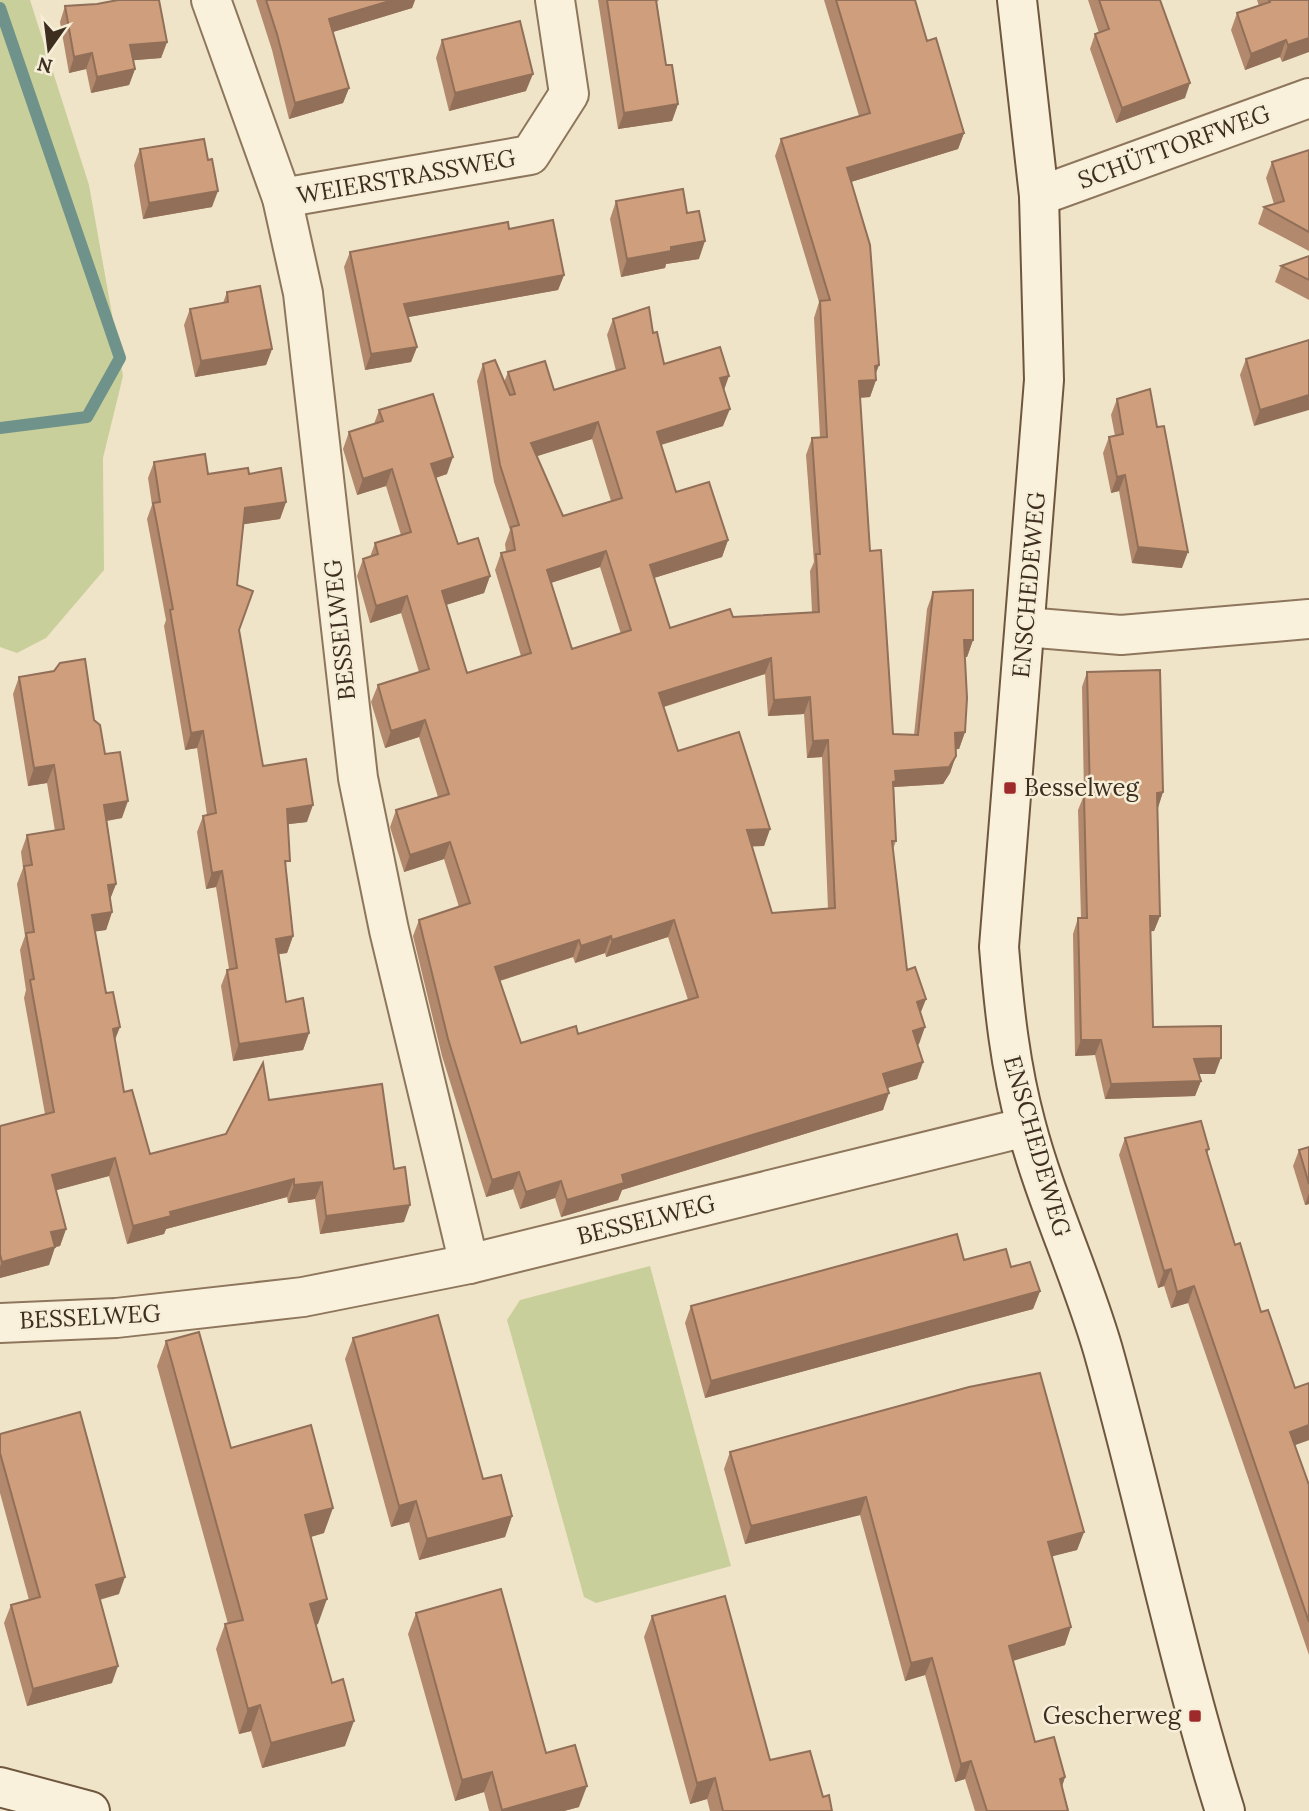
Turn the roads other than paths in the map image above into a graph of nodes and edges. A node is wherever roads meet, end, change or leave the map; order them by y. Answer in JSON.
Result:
{"nodes":[{"id":1,"x":211,"y":0,"type":"edge"},
{"id":2,"x":555,"y":0,"type":"edge"},
{"id":3,"x":1017,"y":0,"type":"edge"},
{"id":4,"x":1309,"y":98,"type":"edge"},
{"id":5,"x":1039,"y":196,"type":"junction"},
{"id":6,"x":282,"y":198,"type":"junction"},
{"id":7,"x":1309,"y":619,"type":"edge"},
{"id":8,"x":1025,"y":627,"type":"junction"},
{"id":9,"x":1026,"y":1127,"type":"junction"},
{"id":10,"x":469,"y":1264,"type":"junction"},
{"id":11,"x":0,"y":1323,"type":"edge"},
{"id":12,"x":0,"y":1787,"type":"edge"},
{"id":13,"x":90,"y":1811,"type":"edge"},
{"id":14,"x":1225,"y":1811,"type":"edge"}],
"edges":[{"from":1,"to":6,"type":"street","name":"BESSELWEG"},
{"from":2,"to":6,"type":"street","name":"WEIERSTRASSWEG"},
{"from":3,"to":5,"type":"street","name":"ENSCHEDEWEG"},
{"from":4,"to":5,"type":"street","name":"SCHÜTTORFWEG"},
{"from":5,"to":8,"type":"street","name":"ENSCHEDEWEG"},
{"from":6,"to":10,"type":"street","name":"BESSELWEG"},
{"from":7,"to":8,"type":"street"},
{"from":8,"to":9,"type":"street","name":"ENSCHEDEWEG"},
{"from":9,"to":10,"type":"street","name":"BESSELWEG"},
{"from":9,"to":14,"type":"street","name":"ENSCHEDEWEG"},
{"from":10,"to":11,"type":"street","name":"BESSELWEG"},
{"from":12,"to":13,"type":"street"}]}
